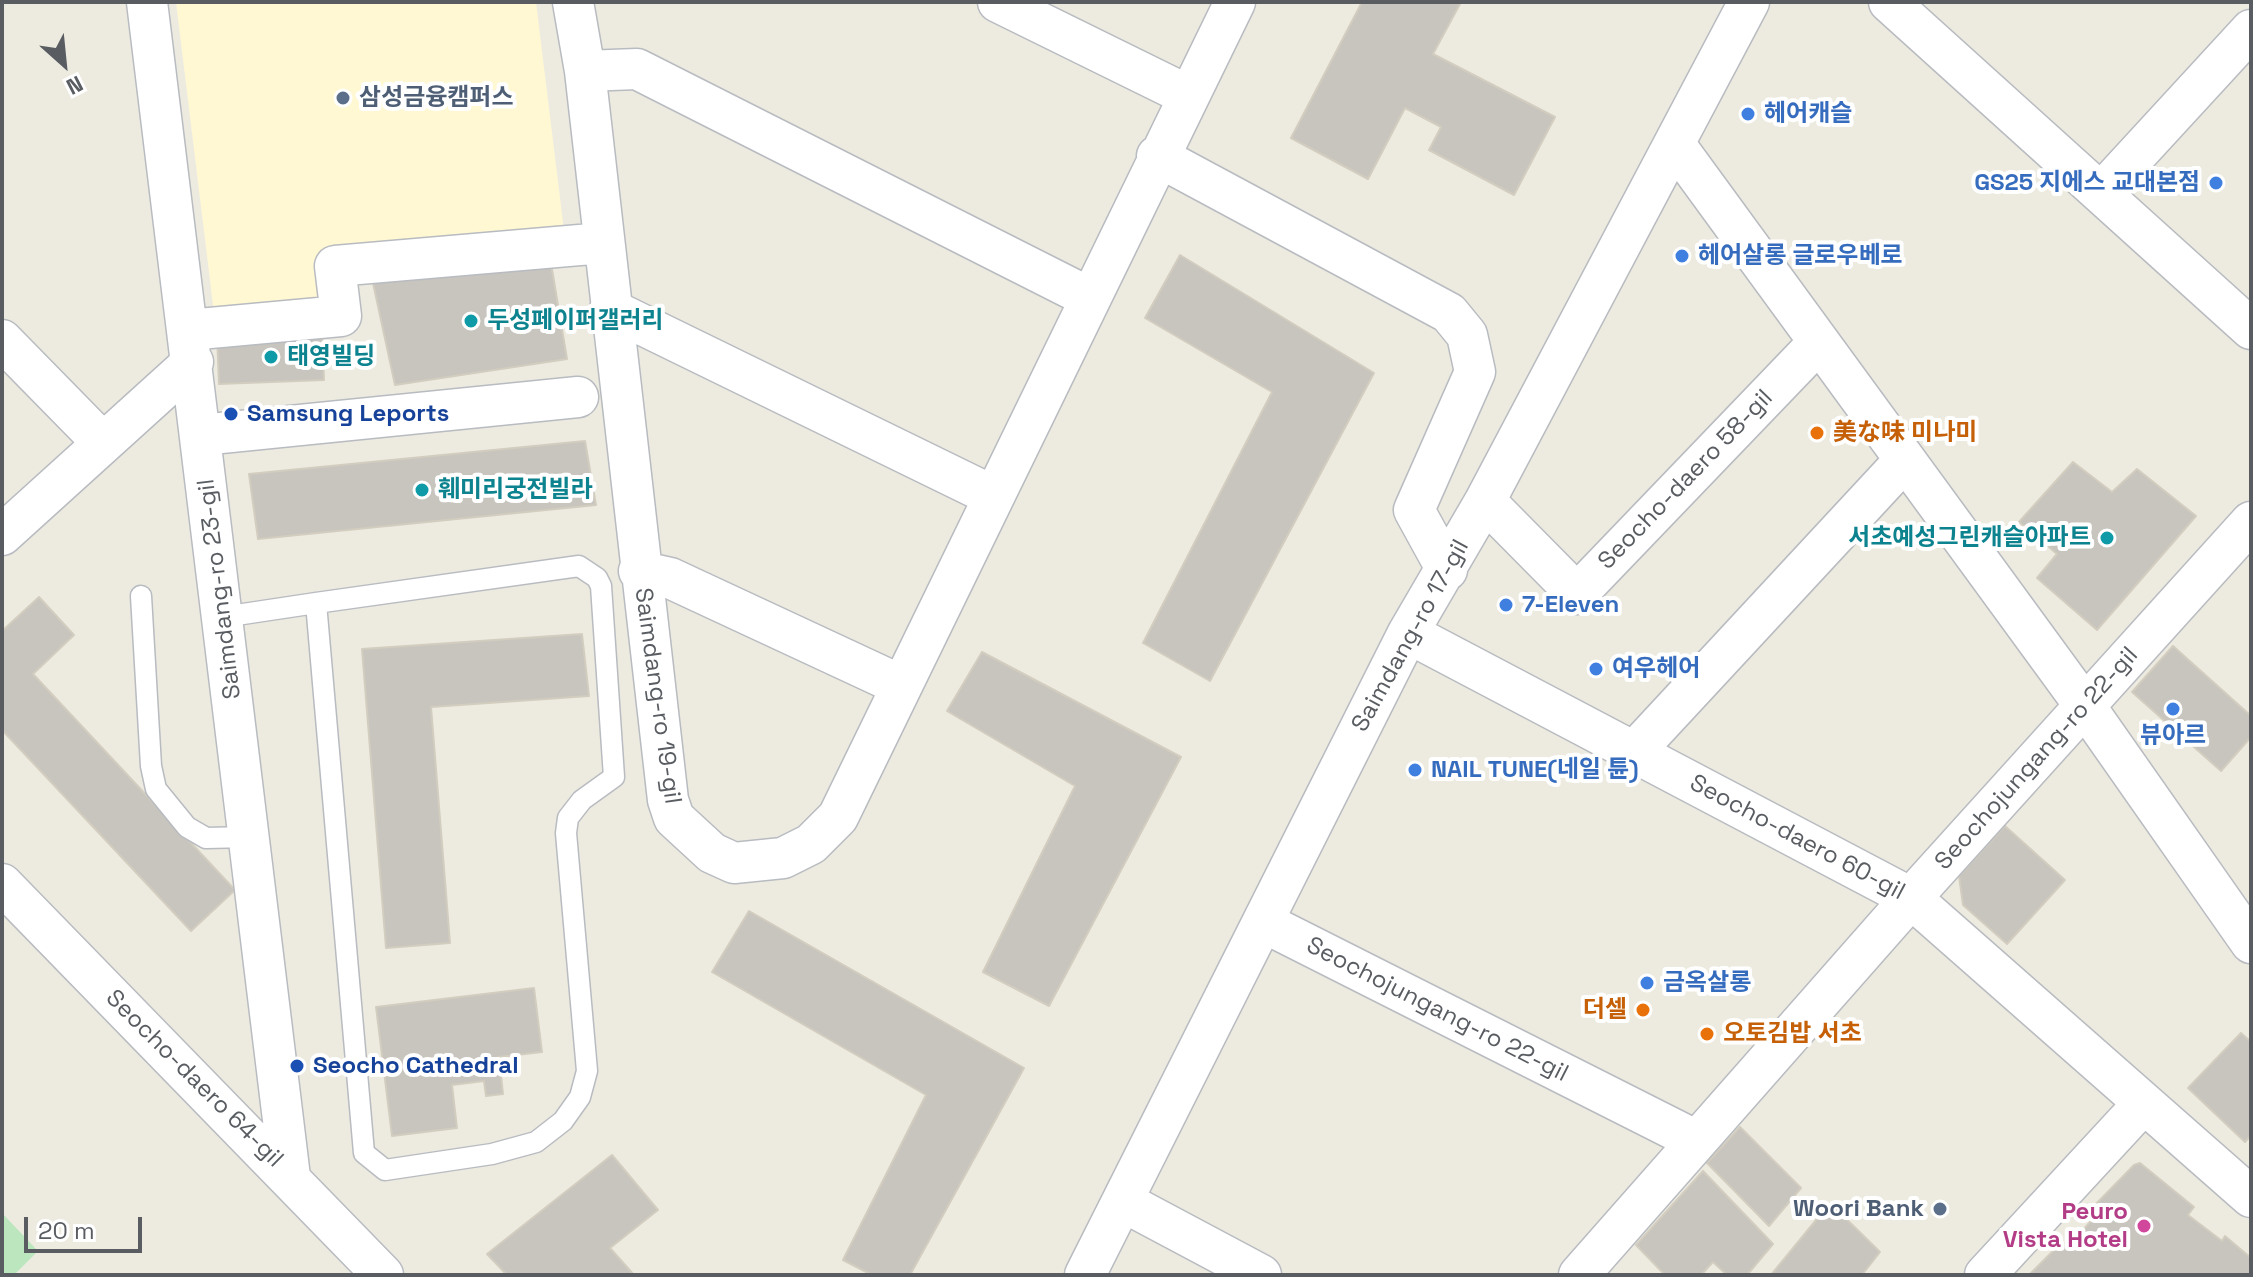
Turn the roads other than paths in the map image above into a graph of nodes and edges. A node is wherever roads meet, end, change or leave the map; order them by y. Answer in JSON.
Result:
{"nodes":[{"id":1,"x":147,"y":2,"type":"edge"},
{"id":2,"x":573,"y":2,"type":"edge"},
{"id":3,"x":998,"y":2,"type":"edge"},
{"id":4,"x":1235,"y":2,"type":"edge"},
{"id":5,"x":1749,"y":2,"type":"edge"},
{"id":6,"x":1889,"y":2,"type":"edge"},
{"id":7,"x":2251,"y":30,"type":"edge"},
{"id":8,"x":585,"y":71,"type":"junction"},
{"id":9,"x":1187,"y":95,"type":"junction"},
{"id":10,"x":1676,"y":146,"type":"junction"},
{"id":11,"x":1157,"y":156,"type":"junction"},
{"id":12,"x":2101,"y":193,"type":"junction"},
{"id":13,"x":603,"y":243,"type":"junction"},
{"id":14,"x":1090,"y":298,"type":"junction"},
{"id":15,"x":610,"y":309,"type":"junction"},
{"id":16,"x":2251,"y":329,"type":"edge"},
{"id":17,"x":2,"y":340,"type":"edge"},
{"id":18,"x":1819,"y":342,"type":"junction"},
{"id":19,"x":190,"y":346,"type":"junction"},
{"id":20,"x":578,"y":397,"type":"dead end"},
{"id":21,"x":201,"y":435,"type":"junction"},
{"id":22,"x":103,"y":443,"type":"junction"},
{"id":23,"x":1905,"y":460,"type":"junction"},
{"id":24,"x":993,"y":496,"type":"junction"},
{"id":25,"x":1485,"y":501,"type":"junction"},
{"id":26,"x":2251,"y":522,"type":"edge"},
{"id":27,"x":2,"y":535,"type":"edge"},
{"id":28,"x":1447,"y":570,"type":"junction"},
{"id":29,"x":639,"y":571,"type":"junction"},
{"id":30,"x":141,"y":596,"type":"dead end"},
{"id":31,"x":316,"y":603,"type":"junction"},
{"id":32,"x":223,"y":617,"type":"junction"},
{"id":33,"x":1408,"y":633,"type":"junction"},
{"id":34,"x":900,"y":685,"type":"junction"},
{"id":35,"x":2085,"y":706,"type":"junction"},
{"id":36,"x":1634,"y":752,"type":"junction"},
{"id":37,"x":249,"y":837,"type":"junction"},
{"id":38,"x":2,"y":884,"type":"edge"},
{"id":39,"x":1911,"y":898,"type":"junction"},
{"id":40,"x":1263,"y":922,"type":"junction"},
{"id":41,"x":2251,"y":943,"type":"edge"},
{"id":42,"x":2143,"y":1104,"type":"junction"},
{"id":43,"x":1697,"y":1141,"type":"junction"},
{"id":44,"x":290,"y":1177,"type":"junction"},
{"id":45,"x":2251,"y":1197,"type":"edge"},
{"id":46,"x":1124,"y":1202,"type":"junction"},
{"id":47,"x":383,"y":1275,"type":"edge"},
{"id":48,"x":1085,"y":1275,"type":"edge"},
{"id":49,"x":1261,"y":1275,"type":"edge"},
{"id":50,"x":1579,"y":1275,"type":"edge"},
{"id":51,"x":1985,"y":1275,"type":"edge"}],
"edges":[{"from":1,"to":19,"type":"street","name":"Saimdang-ro 23-gil"},
{"from":2,"to":8,"type":"street","name":"Saimdang-ro 19-gil"},
{"from":3,"to":9,"type":"street"},
{"from":4,"to":9,"type":"street","name":"Saimdang-ro 19-gil"},
{"from":5,"to":10,"type":"street","name":"Saimdang-ro 17-gil"},
{"from":6,"to":12,"type":"street"},
{"from":7,"to":12,"type":"street"},
{"from":8,"to":13,"type":"street","name":"Saimdang-ro 19-gil"},
{"from":8,"to":14,"type":"street"},
{"from":9,"to":11,"type":"street","name":"Saimdang-ro 19-gil"},
{"from":10,"to":18,"type":"street"},
{"from":10,"to":25,"type":"street","name":"Saimdang-ro 17-gil"},
{"from":11,"to":14,"type":"street","name":"Saimdang-ro 19-gil"},
{"from":11,"to":28,"type":"street"},
{"from":12,"to":16,"type":"street"},
{"from":13,"to":15,"type":"street","name":"Saimdang-ro 19-gil"},
{"from":13,"to":19,"type":"street"},
{"from":14,"to":24,"type":"street","name":"Saimdang-ro 19-gil"},
{"from":15,"to":24,"type":"street"},
{"from":15,"to":29,"type":"street","name":"Saimdang-ro 19-gil"},
{"from":17,"to":22,"type":"street"},
{"from":18,"to":23,"type":"street"},
{"from":18,"to":25,"type":"street","name":"Seocho-daero 58-gil"},
{"from":19,"to":21,"type":"street","name":"Saimdang-ro 23-gil"},
{"from":19,"to":22,"type":"street"},
{"from":20,"to":21,"type":"street"},
{"from":21,"to":32,"type":"street","name":"Saimdang-ro 23-gil"},
{"from":22,"to":27,"type":"street"},
{"from":23,"to":35,"type":"street"},
{"from":23,"to":36,"type":"street"},
{"from":24,"to":34,"type":"street","name":"Saimdang-ro 19-gil"},
{"from":25,"to":28,"type":"street","name":"Saimdang-ro 17-gil"},
{"from":26,"to":35,"type":"street","name":"Seochojungang-ro 22-gil"},
{"from":28,"to":33,"type":"street","name":"Saimdang-ro 17-gil"},
{"from":29,"to":34,"type":"street","name":"Saimdang-ro 19-gil"},
{"from":29,"to":34,"type":"street","name":"Saimdang-ro 19-gil"},
{"from":30,"to":37,"type":"lane"},
{"from":31,"to":31,"type":"lane"},
{"from":31,"to":32,"type":"lane"},
{"from":32,"to":37,"type":"street","name":"Saimdang-ro 23-gil"},
{"from":33,"to":36,"type":"street","name":"Seocho-daero 60-gil"},
{"from":33,"to":40,"type":"street","name":"Saimdang-ro 17-gil"},
{"from":35,"to":39,"type":"street","name":"Seochojungang-ro 22-gil"},
{"from":35,"to":41,"type":"street"},
{"from":36,"to":39,"type":"street","name":"Seocho-daero 60-gil"},
{"from":37,"to":44,"type":"street","name":"Saimdang-ro 23-gil"},
{"from":38,"to":44,"type":"street","name":"Seocho-daero 64-gil"},
{"from":39,"to":42,"type":"street","name":"Seocho-daero 60-gil"},
{"from":39,"to":43,"type":"street","name":"Seochojungang-ro 22-gil"},
{"from":40,"to":43,"type":"street","name":"Seochojungang-ro 22-gil"},
{"from":40,"to":46,"type":"street","name":"Saimdang-ro 17-gil"},
{"from":42,"to":45,"type":"street","name":"Seocho-daero 60-gil"},
{"from":42,"to":51,"type":"street"},
{"from":43,"to":50,"type":"street","name":"Seochojungang-ro 22-gil"},
{"from":44,"to":47,"type":"street","name":"Seocho-daero 64-gil"},
{"from":46,"to":48,"type":"street","name":"Saimdang-ro 17-gil"},
{"from":46,"to":49,"type":"street"}]}
